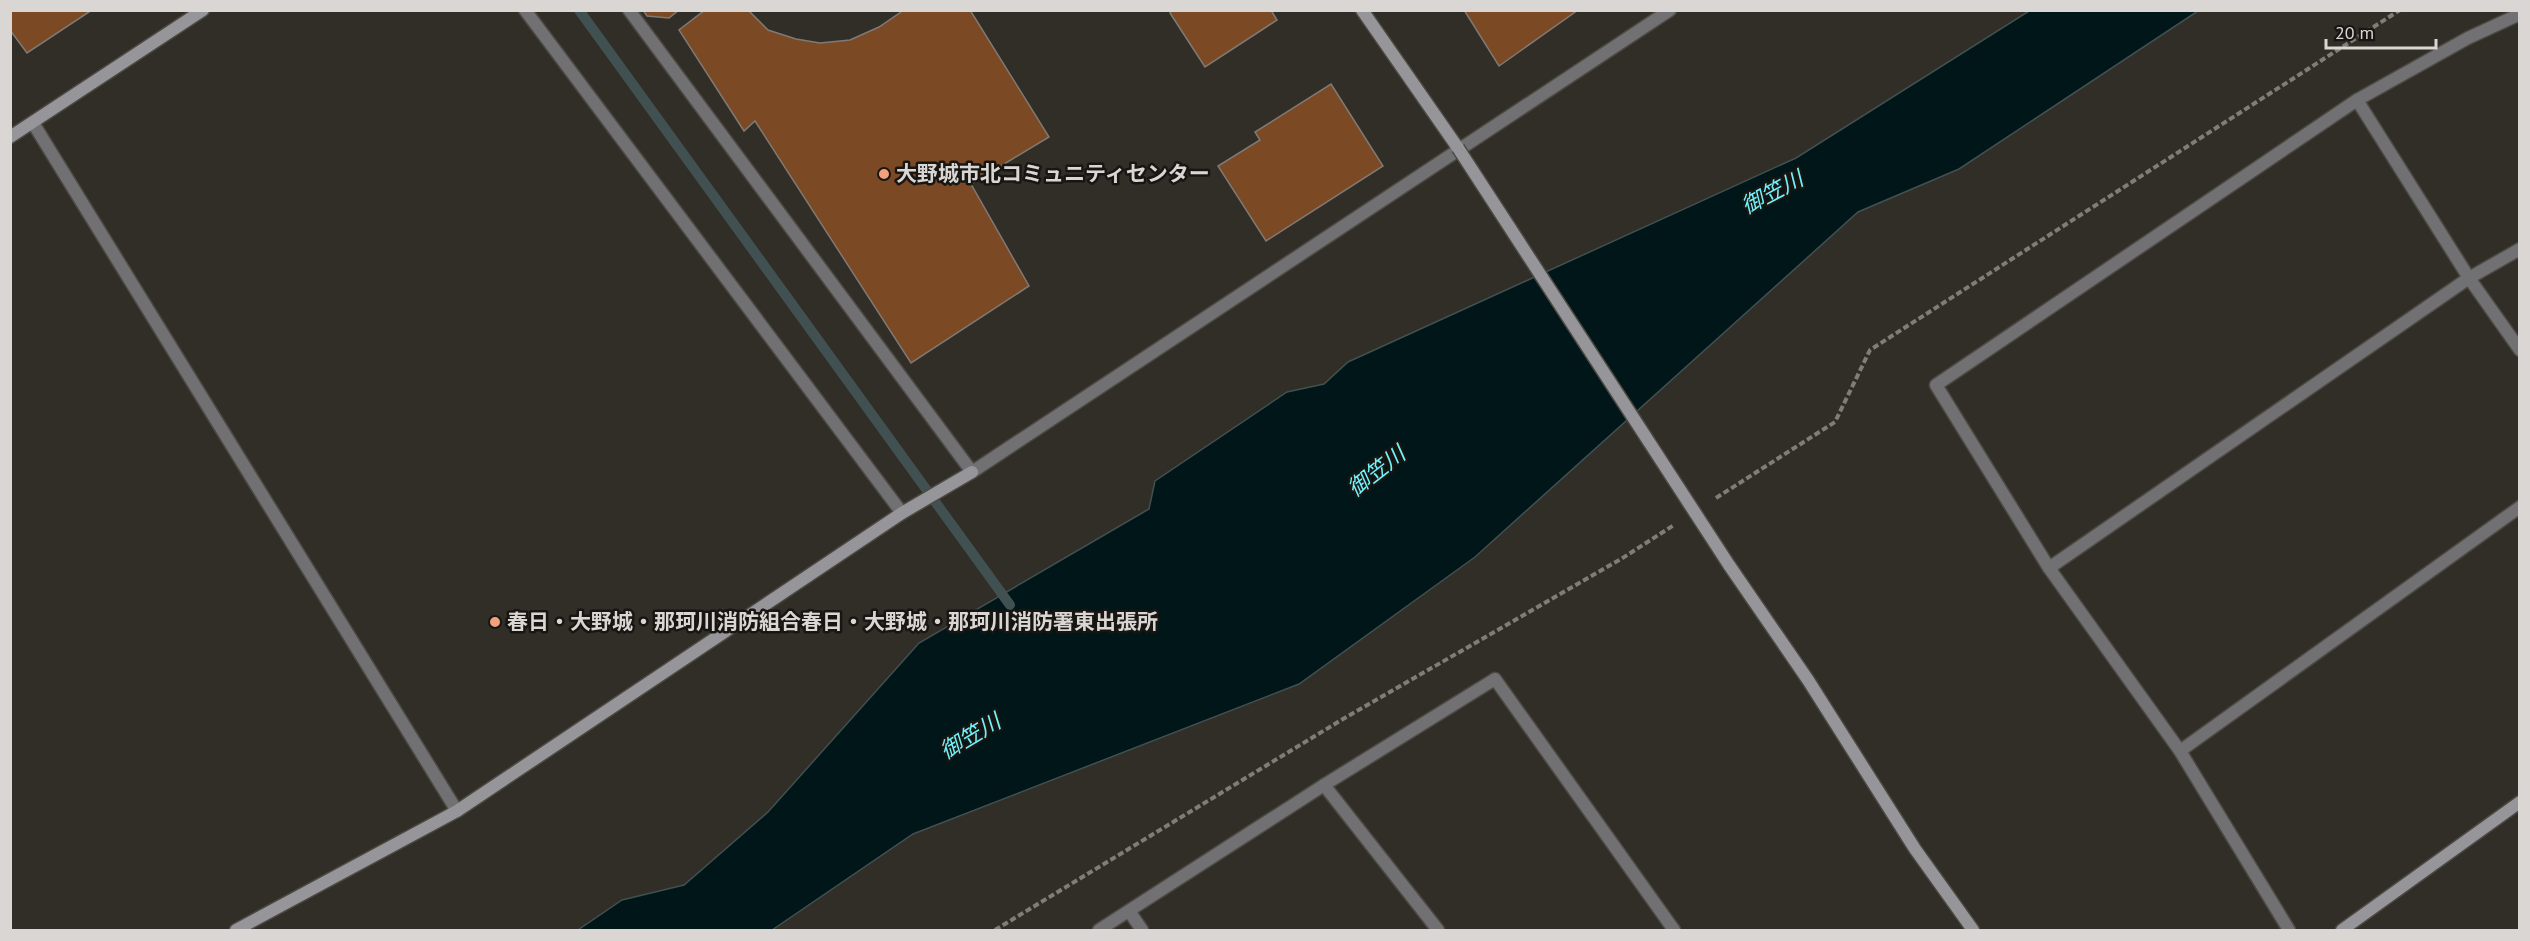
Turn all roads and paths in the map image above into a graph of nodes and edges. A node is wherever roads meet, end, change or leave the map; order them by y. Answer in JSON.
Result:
{"nodes":[{"id":1,"x":203,"y":10,"type":"edge"},
{"id":2,"x":525,"y":10,"type":"edge"},
{"id":3,"x":629,"y":10,"type":"edge"},
{"id":4,"x":1362,"y":10,"type":"edge"},
{"id":5,"x":1670,"y":10,"type":"edge"},
{"id":6,"x":2520,"y":14,"type":"edge"},
{"id":7,"x":2357,"y":100,"type":"junction"},
{"id":8,"x":33,"y":123,"type":"junction"},
{"id":9,"x":10,"y":137,"type":"edge"},
{"id":10,"x":1458,"y":148,"type":"junction"},
{"id":11,"x":2520,"y":249,"type":"edge"},
{"id":12,"x":2469,"y":278,"type":"junction"},
{"id":13,"x":2520,"y":350,"type":"edge"},
{"id":14,"x":972,"y":472,"type":"junction"},
{"id":15,"x":2520,"y":507,"type":"edge"},
{"id":16,"x":902,"y":513,"type":"junction"},
{"id":17,"x":2049,"y":568,"type":"junction"},
{"id":18,"x":2180,"y":751,"type":"junction"},
{"id":19,"x":1324,"y":785,"type":"junction"},
{"id":20,"x":2520,"y":802,"type":"edge"},
{"id":21,"x":457,"y":811,"type":"junction"},
{"id":22,"x":1129,"y":911,"type":"junction"},
{"id":23,"x":236,"y":930,"type":"edge"},
{"id":24,"x":1099,"y":930,"type":"edge"},
{"id":25,"x":1142,"y":930,"type":"edge"},
{"id":26,"x":1438,"y":930,"type":"edge"},
{"id":27,"x":1674,"y":930,"type":"edge"},
{"id":28,"x":1973,"y":930,"type":"edge"},
{"id":29,"x":2289,"y":930,"type":"edge"},
{"id":30,"x":2342,"y":930,"type":"edge"}],
"edges":[{"from":1,"to":8,"type":"street"},
{"from":2,"to":16,"type":"street"},
{"from":3,"to":14,"type":"street"},
{"from":4,"to":10,"type":"street"},
{"from":5,"to":10,"type":"street"},
{"from":6,"to":7,"type":"street"},
{"from":7,"to":12,"type":"street"},
{"from":7,"to":17,"type":"street"},
{"from":8,"to":9,"type":"street"},
{"from":8,"to":21,"type":"street"},
{"from":10,"to":14,"type":"street"},
{"from":10,"to":28,"type":"street","bridge":true},
{"from":11,"to":12,"type":"street"},
{"from":12,"to":13,"type":"street"},
{"from":12,"to":17,"type":"street"},
{"from":14,"to":16,"type":"street"},
{"from":15,"to":18,"type":"street"},
{"from":16,"to":21,"type":"street"},
{"from":17,"to":18,"type":"street"},
{"from":18,"to":29,"type":"street"},
{"from":19,"to":22,"type":"street"},
{"from":19,"to":26,"type":"street"},
{"from":19,"to":27,"type":"street"},
{"from":20,"to":30,"type":"street"},
{"from":21,"to":23,"type":"street"},
{"from":22,"to":24,"type":"street"},
{"from":22,"to":25,"type":"street"}]}
